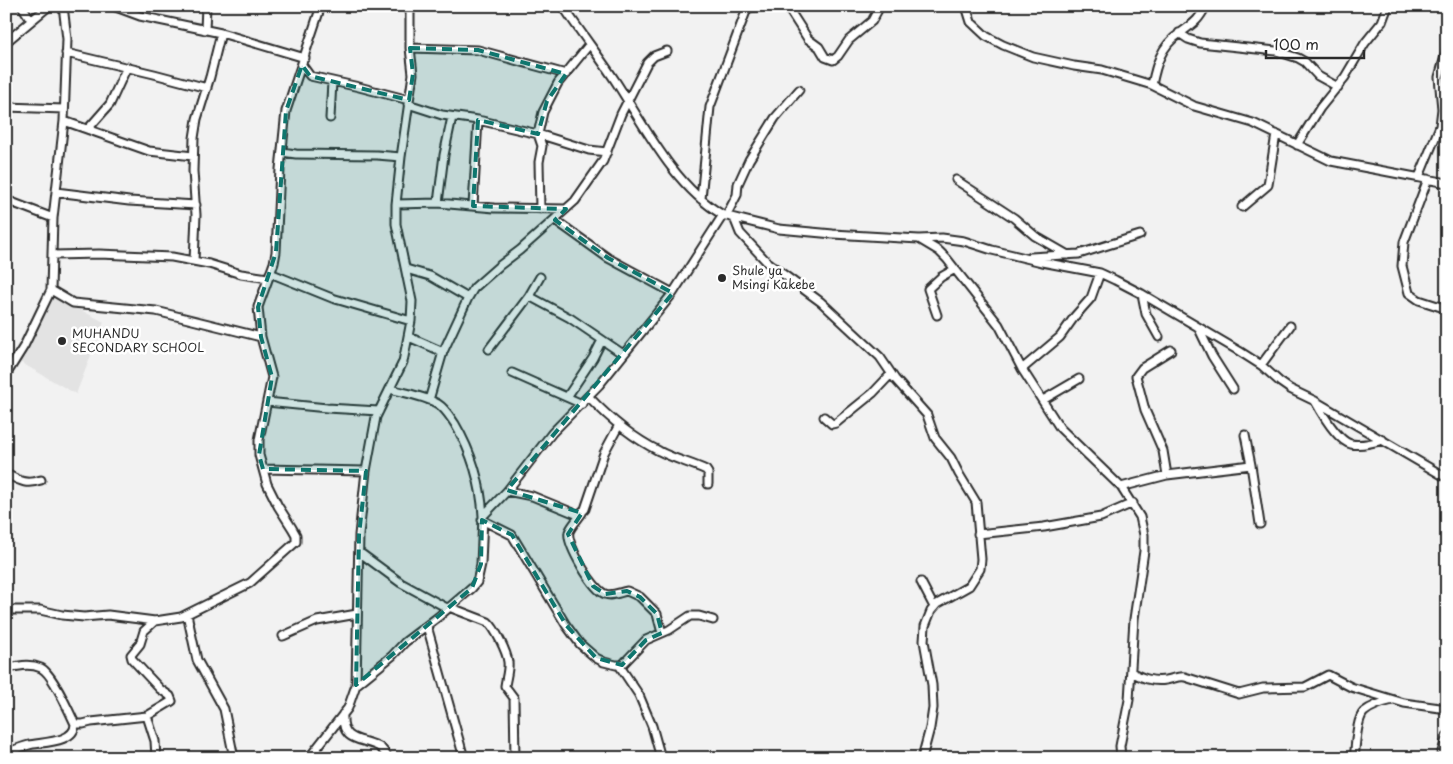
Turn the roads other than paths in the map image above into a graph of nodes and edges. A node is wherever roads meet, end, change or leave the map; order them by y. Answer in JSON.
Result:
{"nodes":[{"id":1,"x":22,"y":6,"type":"edge"},
{"id":2,"x":49,"y":6,"type":"edge"},
{"id":3,"x":63,"y":6,"type":"edge"},
{"id":4,"x":113,"y":6,"type":"edge"},
{"id":5,"x":206,"y":6,"type":"edge"},
{"id":6,"x":321,"y":6,"type":"edge"},
{"id":7,"x":410,"y":6,"type":"edge"},
{"id":8,"x":563,"y":6,"type":"edge"},
{"id":9,"x":772,"y":6,"type":"edge"},
{"id":10,"x":783,"y":6,"type":"edge"},
{"id":11,"x":880,"y":6,"type":"edge"},
{"id":12,"x":966,"y":6,"type":"edge"},
{"id":13,"x":1206,"y":6,"type":"edge"},
{"id":14,"x":1388,"y":6,"type":"edge"},
{"id":15,"x":748,"y":7,"type":"edge"},
{"id":16,"x":31,"y":20,"type":"junction"},
{"id":17,"x":205,"y":30,"type":"junction"},
{"id":18,"x":221,"y":33,"type":"junction"},
{"id":19,"x":1179,"y":33,"type":"junction"},
{"id":20,"x":6,"y":42,"type":"edge"},
{"id":21,"x":589,"y":45,"type":"junction"},
{"id":22,"x":410,"y":48,"type":"junction"},
{"id":23,"x":1447,"y":50,"type":"edge"},
{"id":24,"x":667,"y":51,"type":"dead end"},
{"id":25,"x":66,"y":53,"type":"junction"},
{"id":26,"x":303,"y":61,"type":"junction"},
{"id":27,"x":127,"y":67,"type":"junction"},
{"id":28,"x":566,"y":74,"type":"junction"},
{"id":29,"x":332,"y":82,"type":"junction"},
{"id":30,"x":1152,"y":85,"type":"junction"},
{"id":31,"x":1338,"y":87,"type":"junction"},
{"id":32,"x":207,"y":88,"type":"junction"},
{"id":33,"x":800,"y":90,"type":"dead end"},
{"id":34,"x":628,"y":101,"type":"junction"},
{"id":35,"x":408,"y":102,"type":"junction"},
{"id":36,"x":6,"y":107,"type":"edge"},
{"id":37,"x":64,"y":109,"type":"junction"},
{"id":38,"x":452,"y":117,"type":"junction"},
{"id":39,"x":330,"y":118,"type":"dead end"},
{"id":40,"x":478,"y":120,"type":"junction"},
{"id":41,"x":64,"y":121,"type":"junction"},
{"id":42,"x":88,"y":129,"type":"junction"},
{"id":43,"x":538,"y":134,"type":"junction"},
{"id":44,"x":1276,"y":134,"type":"junction"},
{"id":45,"x":1297,"y":145,"type":"junction"},
{"id":46,"x":282,"y":152,"type":"junction"},
{"id":47,"x":607,"y":152,"type":"junction"},
{"id":48,"x":193,"y":156,"type":"junction"},
{"id":49,"x":400,"y":157,"type":"junction"},
{"id":50,"x":1418,"y":177,"type":"junction"},
{"id":51,"x":1428,"y":179,"type":"junction"},
{"id":52,"x":956,"y":180,"type":"dead end"},
{"id":53,"x":1447,"y":183,"type":"edge"},
{"id":54,"x":56,"y":192,"type":"junction"},
{"id":55,"x":701,"y":199,"type":"junction"},
{"id":56,"x":6,"y":200,"type":"edge"},
{"id":57,"x":438,"y":203,"type":"junction"},
{"id":58,"x":396,"y":204,"type":"junction"},
{"id":59,"x":196,"y":205,"type":"junction"},
{"id":60,"x":473,"y":206,"type":"junction"},
{"id":61,"x":1242,"y":207,"type":"dead end"},
{"id":62,"x":540,"y":209,"type":"junction"},
{"id":63,"x":566,"y":209,"type":"junction"},
{"id":64,"x":728,"y":217,"type":"junction"},
{"id":65,"x":53,"y":218,"type":"junction"},
{"id":66,"x":555,"y":220,"type":"junction"},
{"id":67,"x":1140,"y":235,"type":"dead end"},
{"id":68,"x":919,"y":239,"type":"junction"},
{"id":69,"x":53,"y":255,"type":"junction"},
{"id":70,"x":1068,"y":255,"type":"junction"},
{"id":71,"x":1024,"y":258,"type":"junction"},
{"id":72,"x":194,"y":261,"type":"junction"},
{"id":73,"x":406,"y":269,"type":"junction"},
{"id":74,"x":955,"y":269,"type":"junction"},
{"id":75,"x":1100,"y":273,"type":"junction"},
{"id":76,"x":269,"y":275,"type":"junction"},
{"id":77,"x":540,"y":277,"type":"dead end"},
{"id":78,"x":51,"y":290,"type":"junction"},
{"id":79,"x":673,"y":292,"type":"junction"},
{"id":80,"x":1142,"y":294,"type":"junction"},
{"id":81,"x":529,"y":296,"type":"junction"},
{"id":82,"x":468,"y":298,"type":"junction"},
{"id":83,"x":1447,"y":309,"type":"edge"},
{"id":84,"x":937,"y":315,"type":"dead end"},
{"id":85,"x":411,"y":321,"type":"junction"},
{"id":86,"x":1290,"y":326,"type":"dead end"},
{"id":87,"x":1198,"y":328,"type":"junction"},
{"id":88,"x":261,"y":337,"type":"junction"},
{"id":89,"x":1159,"y":337,"type":"dead end"},
{"id":90,"x":409,"y":338,"type":"junction"},
{"id":91,"x":602,"y":340,"type":"junction"},
{"id":92,"x":489,"y":349,"type":"dead end"},
{"id":93,"x":1171,"y":350,"type":"dead end"},
{"id":94,"x":443,"y":352,"type":"junction"},
{"id":95,"x":623,"y":354,"type":"junction"},
{"id":96,"x":1261,"y":365,"type":"junction"},
{"id":97,"x":1022,"y":369,"type":"junction"},
{"id":98,"x":512,"y":373,"type":"dead end"},
{"id":99,"x":892,"y":374,"type":"junction"},
{"id":100,"x":6,"y":375,"type":"edge"},
{"id":101,"x":1079,"y":379,"type":"dead end"},
{"id":102,"x":390,"y":389,"type":"junction"},
{"id":103,"x":1232,"y":389,"type":"dead end"},
{"id":104,"x":567,"y":397,"type":"junction"},
{"id":105,"x":588,"y":397,"type":"junction"},
{"id":106,"x":429,"y":400,"type":"junction"},
{"id":107,"x":1043,"y":400,"type":"junction"},
{"id":108,"x":1315,"y":401,"type":"junction"},
{"id":109,"x":267,"y":402,"type":"junction"},
{"id":110,"x":582,"y":404,"type":"junction"},
{"id":111,"x":379,"y":410,"type":"junction"},
{"id":112,"x":824,"y":417,"type":"dead end"},
{"id":113,"x":619,"y":425,"type":"junction"},
{"id":114,"x":1245,"y":435,"type":"dead end"},
{"id":115,"x":1383,"y":440,"type":"junction"},
{"id":116,"x":1252,"y":465,"type":"junction"},
{"id":117,"x":262,"y":469,"type":"junction"},
{"id":118,"x":366,"y":471,"type":"junction"},
{"id":119,"x":6,"y":474,"type":"edge"},
{"id":120,"x":1167,"y":475,"type":"junction"},
{"id":121,"x":1447,"y":478,"type":"edge"},
{"id":122,"x":41,"y":480,"type":"dead end"},
{"id":123,"x":708,"y":484,"type":"dead end"},
{"id":124,"x":1121,"y":487,"type":"junction"},
{"id":125,"x":506,"y":491,"type":"junction"},
{"id":126,"x":1132,"y":503,"type":"junction"},
{"id":127,"x":582,"y":513,"type":"junction"},
{"id":128,"x":482,"y":518,"type":"junction"},
{"id":129,"x":1260,"y":524,"type":"dead end"},
{"id":130,"x":978,"y":534,"type":"junction"},
{"id":131,"x":359,"y":552,"type":"junction"},
{"id":132,"x":921,"y":582,"type":"dead end"},
{"id":133,"x":934,"y":607,"type":"junction"},
{"id":134,"x":448,"y":608,"type":"junction"},
{"id":135,"x":6,"y":610,"type":"edge"},
{"id":136,"x":186,"y":614,"type":"junction"},
{"id":137,"x":357,"y":614,"type":"junction"},
{"id":138,"x":714,"y":620,"type":"dead end"},
{"id":139,"x":155,"y":621,"type":"junction"},
{"id":140,"x":427,"y":626,"type":"junction"},
{"id":141,"x":662,"y":633,"type":"junction"},
{"id":142,"x":283,"y":636,"type":"dead end"},
{"id":143,"x":619,"y":665,"type":"junction"},
{"id":144,"x":6,"y":669,"type":"edge"},
{"id":145,"x":1131,"y":672,"type":"junction"},
{"id":146,"x":356,"y":685,"type":"junction"},
{"id":147,"x":1394,"y":700,"type":"junction"},
{"id":148,"x":1447,"y":709,"type":"edge"},
{"id":149,"x":343,"y":714,"type":"junction"},
{"id":150,"x":147,"y":716,"type":"junction"},
{"id":151,"x":75,"y":724,"type":"junction"},
{"id":152,"x":1447,"y":736,"type":"edge"},
{"id":153,"x":6,"y":753,"type":"edge"},
{"id":154,"x":156,"y":758,"type":"edge"},
{"id":155,"x":234,"y":758,"type":"edge"},
{"id":156,"x":309,"y":758,"type":"edge"},
{"id":157,"x":388,"y":758,"type":"edge"},
{"id":158,"x":464,"y":758,"type":"edge"},
{"id":159,"x":515,"y":758,"type":"edge"},
{"id":160,"x":661,"y":758,"type":"edge"},
{"id":161,"x":922,"y":758,"type":"edge"},
{"id":162,"x":1121,"y":758,"type":"edge"},
{"id":163,"x":1354,"y":758,"type":"edge"},
{"id":164,"x":1440,"y":758,"type":"edge"}],
"edges":[{"from":1,"to":16,"type":"street"},
{"from":2,"to":16,"type":"street"},
{"from":3,"to":25,"type":"street"},
{"from":4,"to":17,"type":"street"},
{"from":5,"to":17,"type":"street"},
{"from":6,"to":26,"type":"street"},
{"from":7,"to":22,"type":"street"},
{"from":8,"to":21,"type":"street"},
{"from":9,"to":15,"type":"street"},
{"from":10,"to":11,"type":"street"},
{"from":12,"to":30,"type":"street"},
{"from":13,"to":19,"type":"street"},
{"from":14,"to":31,"type":"street"},
{"from":15,"to":55,"type":"street"},
{"from":16,"to":20,"type":"street"},
{"from":17,"to":18,"type":"street"},
{"from":18,"to":26,"type":"street"},
{"from":18,"to":32,"type":"street"},
{"from":19,"to":30,"type":"street"},
{"from":19,"to":31,"type":"street"},
{"from":21,"to":28,"type":"street"},
{"from":21,"to":34,"type":"street"},
{"from":22,"to":28,"type":"street"},
{"from":22,"to":35,"type":"street"},
{"from":23,"to":50,"type":"street"},
{"from":24,"to":34,"type":"street"},
{"from":25,"to":27,"type":"street"},
{"from":25,"to":37,"type":"street"},
{"from":26,"to":29,"type":"street"},
{"from":26,"to":46,"type":"street"},
{"from":27,"to":32,"type":"street"},
{"from":27,"to":42,"type":"street"},
{"from":28,"to":43,"type":"street"},
{"from":29,"to":35,"type":"street"},
{"from":29,"to":39,"type":"street"},
{"from":30,"to":44,"type":"street"},
{"from":31,"to":45,"type":"street"},
{"from":32,"to":48,"type":"street"},
{"from":33,"to":64,"type":"street"},
{"from":34,"to":47,"type":"street"},
{"from":34,"to":55,"type":"street"},
{"from":35,"to":38,"type":"street"},
{"from":35,"to":49,"type":"street"},
{"from":36,"to":37,"type":"street"},
{"from":37,"to":41,"type":"street"},
{"from":38,"to":40,"type":"street"},
{"from":38,"to":57,"type":"street"},
{"from":40,"to":43,"type":"street"},
{"from":40,"to":60,"type":"street"},
{"from":41,"to":42,"type":"street"},
{"from":41,"to":54,"type":"street"},
{"from":42,"to":48,"type":"street"},
{"from":43,"to":47,"type":"street"},
{"from":43,"to":62,"type":"street"},
{"from":44,"to":45,"type":"street"},
{"from":44,"to":61,"type":"street"},
{"from":45,"to":50,"type":"street"},
{"from":46,"to":49,"type":"street"},
{"from":46,"to":76,"type":"street"},
{"from":47,"to":63,"type":"street"},
{"from":48,"to":59,"type":"street"},
{"from":49,"to":58,"type":"street"},
{"from":50,"to":51,"type":"street"},
{"from":51,"to":53,"type":"street"},
{"from":51,"to":83,"type":"street"},
{"from":52,"to":70,"type":"street"},
{"from":54,"to":59,"type":"street"},
{"from":54,"to":65,"type":"street"},
{"from":55,"to":64,"type":"street"},
{"from":56,"to":65,"type":"street"},
{"from":57,"to":58,"type":"street"},
{"from":57,"to":60,"type":"street"},
{"from":58,"to":73,"type":"street"},
{"from":59,"to":72,"type":"street"},
{"from":60,"to":62,"type":"street"},
{"from":62,"to":63,"type":"street"},
{"from":63,"to":66,"type":"street"},
{"from":64,"to":68,"type":"street"},
{"from":64,"to":79,"type":"street"},
{"from":64,"to":99,"type":"street"},
{"from":65,"to":69,"type":"street"},
{"from":66,"to":79,"type":"street"},
{"from":66,"to":82,"type":"street"},
{"from":67,"to":70,"type":"street"},
{"from":68,"to":71,"type":"street"},
{"from":68,"to":74,"type":"street"},
{"from":69,"to":72,"type":"street"},
{"from":69,"to":78,"type":"street"},
{"from":70,"to":71,"type":"street"},
{"from":71,"to":75,"type":"street"},
{"from":72,"to":76,"type":"street"},
{"from":73,"to":82,"type":"street"},
{"from":73,"to":85,"type":"street"},
{"from":74,"to":84,"type":"street"},
{"from":74,"to":97,"type":"street"},
{"from":75,"to":80,"type":"street"},
{"from":75,"to":97,"type":"street"},
{"from":76,"to":85,"type":"street"},
{"from":76,"to":88,"type":"street"},
{"from":77,"to":81,"type":"street"},
{"from":78,"to":88,"type":"street"},
{"from":78,"to":100,"type":"street"},
{"from":79,"to":95,"type":"street"},
{"from":80,"to":87,"type":"street"},
{"from":80,"to":89,"type":"street"},
{"from":81,"to":91,"type":"street"},
{"from":81,"to":92,"type":"street"},
{"from":82,"to":94,"type":"street"},
{"from":85,"to":90,"type":"street"},
{"from":86,"to":96,"type":"street"},
{"from":87,"to":96,"type":"street"},
{"from":87,"to":103,"type":"street"},
{"from":88,"to":109,"type":"street"},
{"from":90,"to":94,"type":"street"},
{"from":90,"to":102,"type":"street"},
{"from":91,"to":95,"type":"street"},
{"from":91,"to":104,"type":"street"},
{"from":93,"to":120,"type":"street"},
{"from":94,"to":106,"type":"street"},
{"from":95,"to":105,"type":"street"},
{"from":96,"to":108,"type":"street"},
{"from":97,"to":107,"type":"street"},
{"from":98,"to":104,"type":"street"},
{"from":99,"to":112,"type":"street"},
{"from":99,"to":130,"type":"street"},
{"from":101,"to":107,"type":"street"},
{"from":102,"to":106,"type":"street"},
{"from":102,"to":111,"type":"street"},
{"from":104,"to":110,"type":"street"},
{"from":105,"to":110,"type":"street"},
{"from":105,"to":113,"type":"street"},
{"from":106,"to":128,"type":"street"},
{"from":107,"to":124,"type":"street"},
{"from":108,"to":115,"type":"street"},
{"from":108,"to":115,"type":"street"},
{"from":109,"to":111,"type":"street"},
{"from":109,"to":117,"type":"street"},
{"from":110,"to":125,"type":"street"},
{"from":111,"to":118,"type":"street"},
{"from":113,"to":123,"type":"street"},
{"from":113,"to":127,"type":"street"},
{"from":114,"to":116,"type":"street"},
{"from":115,"to":121,"type":"street"},
{"from":116,"to":120,"type":"street"},
{"from":116,"to":129,"type":"street"},
{"from":117,"to":118,"type":"street"},
{"from":117,"to":136,"type":"street"},
{"from":118,"to":131,"type":"street"},
{"from":119,"to":122,"type":"street"},
{"from":120,"to":124,"type":"street"},
{"from":124,"to":126,"type":"street"},
{"from":125,"to":127,"type":"street"},
{"from":125,"to":128,"type":"street"},
{"from":126,"to":130,"type":"street"},
{"from":126,"to":145,"type":"street"},
{"from":127,"to":141,"type":"street"},
{"from":128,"to":134,"type":"street"},
{"from":128,"to":143,"type":"street"},
{"from":130,"to":133,"type":"street"},
{"from":131,"to":134,"type":"street"},
{"from":131,"to":137,"type":"street"},
{"from":132,"to":133,"type":"street"},
{"from":133,"to":161,"type":"street"},
{"from":134,"to":140,"type":"street"},
{"from":134,"to":159,"type":"street"},
{"from":135,"to":139,"type":"street"},
{"from":136,"to":139,"type":"street"},
{"from":136,"to":155,"type":"street"},
{"from":137,"to":142,"type":"street"},
{"from":137,"to":146,"type":"street"},
{"from":138,"to":141,"type":"street"},
{"from":139,"to":150,"type":"street"},
{"from":140,"to":146,"type":"street"},
{"from":140,"to":158,"type":"street"},
{"from":141,"to":143,"type":"street"},
{"from":143,"to":160,"type":"street"},
{"from":144,"to":151,"type":"street"},
{"from":145,"to":147,"type":"street"},
{"from":145,"to":162,"type":"street"},
{"from":146,"to":149,"type":"street"},
{"from":147,"to":148,"type":"street"},
{"from":147,"to":163,"type":"street"},
{"from":149,"to":156,"type":"street"},
{"from":149,"to":157,"type":"street"},
{"from":150,"to":151,"type":"street"},
{"from":150,"to":154,"type":"street"},
{"from":151,"to":153,"type":"street"},
{"from":152,"to":164,"type":"street"}]}
